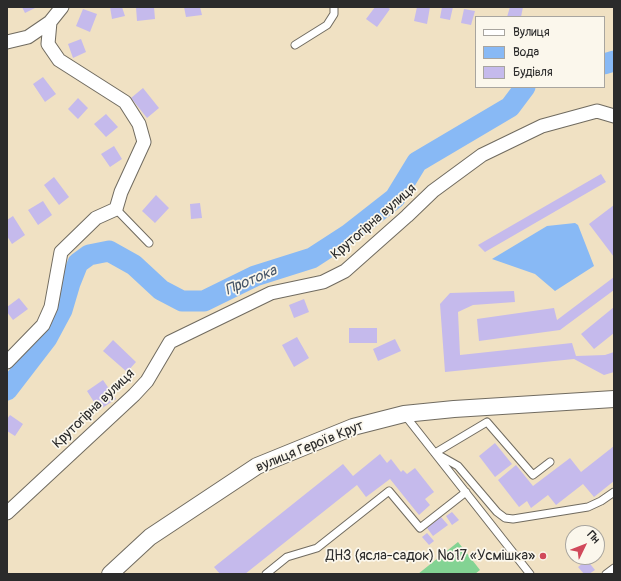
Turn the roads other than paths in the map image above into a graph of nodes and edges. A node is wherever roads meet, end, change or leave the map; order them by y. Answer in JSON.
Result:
{"nodes":[{"id":1,"x":62,"y":7,"type":"edge"},
{"id":2,"x":334,"y":7,"type":"edge"},
{"id":3,"x":50,"y":22,"type":"junction"},
{"id":4,"x":7,"y":42,"type":"edge"},
{"id":5,"x":295,"y":45,"type":"dead end"},
{"id":6,"x":614,"y":116,"type":"edge"},
{"id":7,"x":116,"y":209,"type":"junction"},
{"id":8,"x":149,"y":243,"type":"dead end"},
{"id":9,"x":7,"y":362,"type":"edge"},
{"id":10,"x":614,"y":399,"type":"edge"},
{"id":11,"x":404,"y":414,"type":"junction"},
{"id":12,"x":435,"y":453,"type":"junction"},
{"id":13,"x":550,"y":462,"type":"dead end"},
{"id":14,"x":466,"y":492,"type":"junction"},
{"id":15,"x":614,"y":492,"type":"edge"},
{"id":16,"x":7,"y":513,"type":"edge"},
{"id":17,"x":614,"y":568,"type":"edge"},
{"id":18,"x":110,"y":574,"type":"edge"},
{"id":19,"x":266,"y":574,"type":"edge"},
{"id":20,"x":530,"y":574,"type":"edge"},
{"id":21,"x":606,"y":574,"type":"edge"}],
"edges":[{"from":1,"to":3,"type":"street"},
{"from":2,"to":5,"type":"lane"},
{"from":3,"to":4,"type":"street"},
{"from":3,"to":7,"type":"street"},
{"from":6,"to":16,"type":"street","name":"Крутогірна вулиця"},
{"from":7,"to":8,"type":"lane"},
{"from":7,"to":9,"type":"street"},
{"from":10,"to":11,"type":"street","name":"вулиця Героїв Крут"},
{"from":11,"to":12,"type":"lane"},
{"from":11,"to":18,"type":"street","name":"вулиця Героїв Крут"},
{"from":12,"to":13,"type":"lane"},
{"from":12,"to":14,"type":"lane"},
{"from":12,"to":15,"type":"lane"},
{"from":14,"to":19,"type":"lane"},
{"from":14,"to":20,"type":"lane"},
{"from":17,"to":21,"type":"lane"}]}
